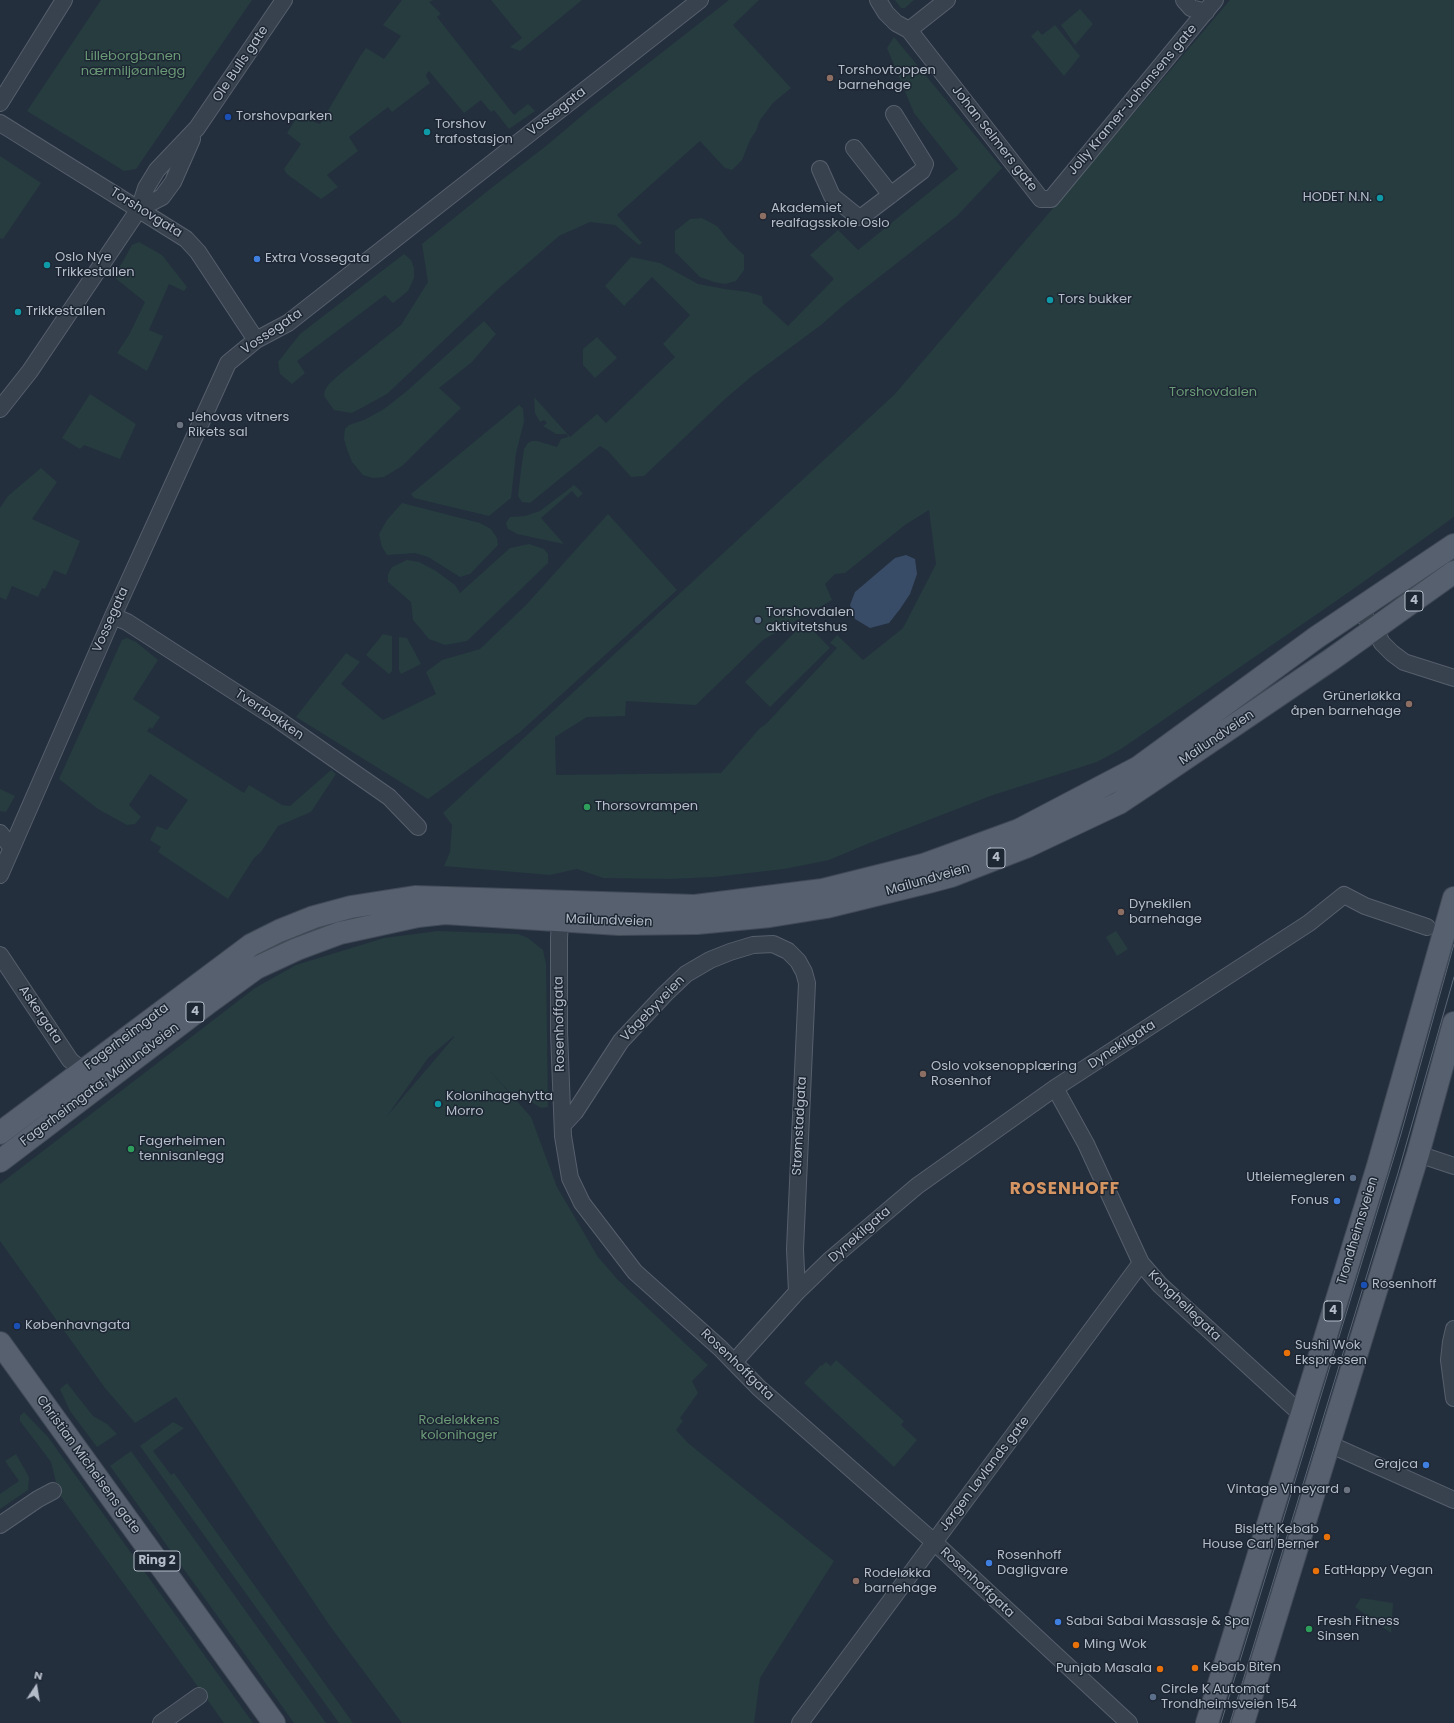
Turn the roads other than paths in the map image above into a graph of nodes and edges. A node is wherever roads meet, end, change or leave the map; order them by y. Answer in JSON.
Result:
{"nodes":[{"id":1,"x":64,"y":0,"type":"edge"},
{"id":2,"x":284,"y":0,"type":"edge"},
{"id":3,"x":700,"y":0,"type":"edge"},
{"id":4,"x":878,"y":0,"type":"edge"},
{"id":5,"x":947,"y":0,"type":"edge"},
{"id":6,"x":1184,"y":0,"type":"edge"},
{"id":7,"x":1211,"y":6,"type":"edge"},
{"id":8,"x":908,"y":30,"type":"junction"},
{"id":9,"x":0,"y":103,"type":"edge"},
{"id":10,"x":894,"y":114,"type":"dead end"},
{"id":11,"x":0,"y":123,"type":"edge"},
{"id":12,"x":854,"y":148,"type":"dead end"},
{"id":13,"x":820,"y":169,"type":"dead end"},
{"id":14,"x":891,"y":195,"type":"junction"},
{"id":15,"x":1051,"y":199,"type":"joint"},
{"id":16,"x":139,"y":209,"type":"junction"},
{"id":17,"x":256,"y":340,"type":"junction"},
{"id":18,"x":0,"y":409,"type":"edge"},
{"id":19,"x":1454,"y":545,"type":"edge"},
{"id":20,"x":1454,"y":572,"type":"edge"},
{"id":21,"x":1359,"y":609,"type":"junction"},
{"id":22,"x":113,"y":616,"type":"junction"},
{"id":23,"x":1374,"y":630,"type":"junction"},
{"id":24,"x":1454,"y":678,"type":"edge"},
{"id":25,"x":418,"y":827,"type":"dead end"},
{"id":26,"x":0,"y":833,"type":"edge"},
{"id":27,"x":12,"y":848,"type":"junction"},
{"id":28,"x":0,"y":875,"type":"edge"},
{"id":29,"x":1454,"y":898,"type":"edge"},
{"id":30,"x":417,"y":906,"type":"junction"},
{"id":31,"x":561,"y":910,"type":"junction"},
{"id":32,"x":1427,"y":927,"type":"dead end"},
{"id":33,"x":0,"y":955,"type":"edge"},
{"id":34,"x":798,"y":961,"type":"joint"},
{"id":35,"x":1454,"y":1023,"type":"edge"},
{"id":36,"x":83,"y":1071,"type":"junction"},
{"id":37,"x":1055,"y":1088,"type":"junction"},
{"id":38,"x":563,"y":1125,"type":"junction"},
{"id":39,"x":0,"y":1133,"type":"edge"},
{"id":40,"x":1418,"y":1154,"type":"junction"},
{"id":41,"x":0,"y":1161,"type":"edge"},
{"id":42,"x":1454,"y":1166,"type":"edge"},
{"id":43,"x":1141,"y":1263,"type":"junction"},
{"id":44,"x":797,"y":1292,"type":"junction"},
{"id":45,"x":1454,"y":1329,"type":"edge"},
{"id":46,"x":0,"y":1343,"type":"edge"},
{"id":47,"x":735,"y":1361,"type":"junction"},
{"id":48,"x":1454,"y":1398,"type":"edge"},
{"id":49,"x":1301,"y":1414,"type":"junction"},
{"id":50,"x":1329,"y":1444,"type":"junction"},
{"id":51,"x":53,"y":1491,"type":"dead end"},
{"id":52,"x":1454,"y":1500,"type":"edge"},
{"id":53,"x":0,"y":1525,"type":"edge"},
{"id":54,"x":934,"y":1542,"type":"junction"},
{"id":55,"x":199,"y":1696,"type":"dead end"},
{"id":56,"x":162,"y":1723,"type":"edge"},
{"id":57,"x":274,"y":1723,"type":"edge"},
{"id":58,"x":800,"y":1723,"type":"edge"},
{"id":59,"x":1129,"y":1723,"type":"edge"},
{"id":60,"x":1207,"y":1723,"type":"edge"},
{"id":61,"x":1243,"y":1723,"type":"edge"}],
"edges":[{"from":1,"to":9,"type":"street"},
{"from":2,"to":16,"type":"street","name":"Ole Bulls gate"},
{"from":3,"to":17,"type":"street","name":"Vossegata"},
{"from":4,"to":8,"type":"street","name":"Johan Selmers gate"},
{"from":5,"to":8,"type":"street"},
{"from":6,"to":7,"type":"street"},
{"from":7,"to":15,"type":"street","name":"Jolly Kramer-Johansens gate"},
{"from":8,"to":15,"type":"street","name":"Johan Selmers gate"},
{"from":10,"to":14,"type":"street"},
{"from":11,"to":16,"type":"street","name":"Torshovgata"},
{"from":12,"to":14,"type":"street"},
{"from":13,"to":14,"type":"street"},
{"from":16,"to":17,"type":"street","name":"Torshovgata"},
{"from":16,"to":18,"type":"street","name":"Ole Bulls gate"},
{"from":17,"to":22,"type":"street","name":"Vossegata"},
{"from":19,"to":21,"type":"main road","name":"Mailundveien","number":"4"},
{"from":20,"to":23,"type":"main road","name":"Mailundveien","number":"4"},
{"from":21,"to":23,"type":"street"},
{"from":21,"to":31,"type":"main road","name":"Mailundveien","number":"4"},
{"from":22,"to":25,"type":"street","name":"Tverrbakken"},
{"from":22,"to":27,"type":"street","name":"Vossegata"},
{"from":23,"to":24,"type":"street"},
{"from":23,"to":31,"type":"main road","name":"Mailundveien","number":"4"},
{"from":26,"to":27,"type":"street"},
{"from":27,"to":28,"type":"street","name":"Vossegata"},
{"from":29,"to":49,"type":"main road","name":"Trondheimsveien","number":"4"},
{"from":30,"to":31,"type":"main road","name":"Mailundveien","number":"4"},
{"from":30,"to":36,"type":"main road","name":"Fagerheimgata","number":"4"},
{"from":30,"to":41,"type":"main road","name":"Fagerheimgata; Mailundveien","number":"4"},
{"from":31,"to":38,"type":"street","name":"Rosenhoffgata"},
{"from":32,"to":37,"type":"street","name":"Dynekilgata"},
{"from":33,"to":36,"type":"street","name":"Askergata"},
{"from":34,"to":38,"type":"street","name":"Vågebyveien"},
{"from":34,"to":44,"type":"street","name":"Strømstadgata"},
{"from":35,"to":40,"type":"main road"},
{"from":36,"to":39,"type":"main road","name":"Fagerheimgata","number":"4"},
{"from":37,"to":43,"type":"street","name":"Konghellegata"},
{"from":37,"to":44,"type":"street","name":"Dynekilgata"},
{"from":38,"to":47,"type":"street","name":"Rosenhoffgata"},
{"from":40,"to":42,"type":"street"},
{"from":40,"to":50,"type":"main road"},
{"from":43,"to":49,"type":"street","name":"Konghellegata"},
{"from":43,"to":54,"type":"street","name":"Jørgen Løvlands gate"},
{"from":44,"to":47,"type":"street","name":"Dynekilgata"},
{"from":45,"to":48,"type":"street"},
{"from":46,"to":57,"type":"main road","name":"Christian Michelsens gate","number":"Ring 2"},
{"from":47,"to":54,"type":"street","name":"Rosenhoffgata"},
{"from":49,"to":60,"type":"main road","name":"Trondheimsveien","number":"4"},
{"from":50,"to":52,"type":"street"},
{"from":50,"to":61,"type":"main road"},
{"from":51,"to":53,"type":"street"},
{"from":54,"to":58,"type":"street","name":"Jørgen Løvlands gate"},
{"from":54,"to":59,"type":"street","name":"Rosenhoffgata"},
{"from":55,"to":56,"type":"street"}]}
